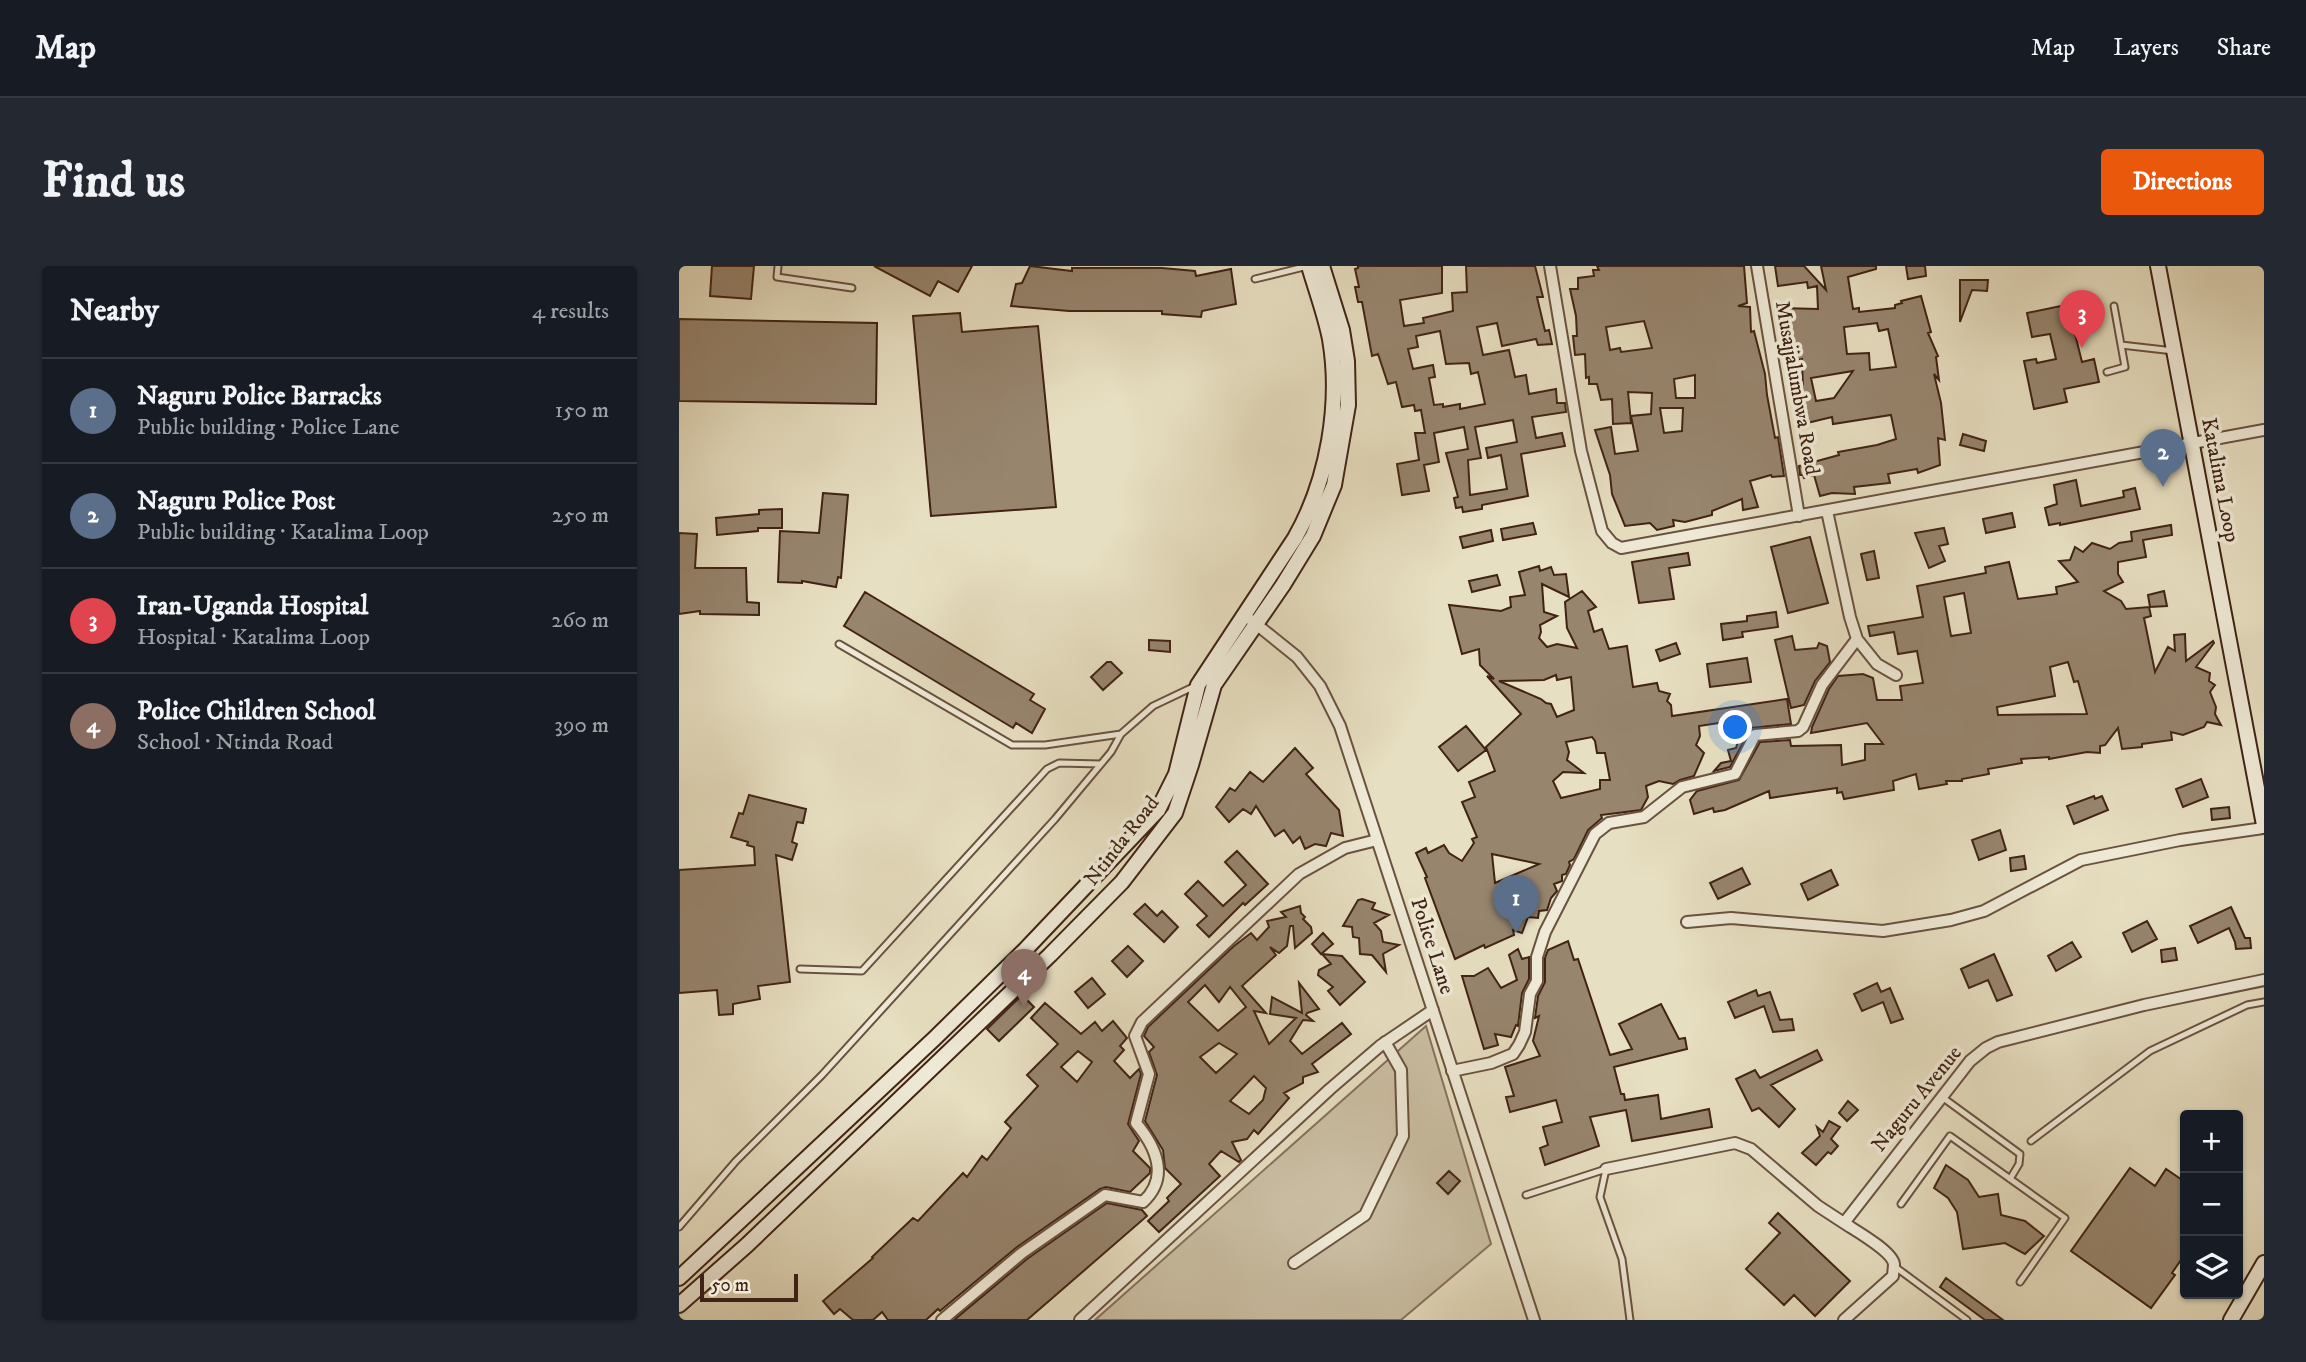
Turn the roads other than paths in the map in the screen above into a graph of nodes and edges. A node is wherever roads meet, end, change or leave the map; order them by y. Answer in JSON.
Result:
{"nodes":[{"id":1,"x":778,"y":266,"type":"edge"},
{"id":2,"x":1308,"y":266,"type":"edge"},
{"id":3,"x":1322,"y":266,"type":"edge"},
{"id":4,"x":1551,"y":266,"type":"edge"},
{"id":5,"x":1757,"y":266,"type":"edge"},
{"id":6,"x":2158,"y":266,"type":"edge"},
{"id":7,"x":1255,"y":279,"type":"dead end"},
{"id":8,"x":852,"y":288,"type":"dead end"},
{"id":9,"x":2114,"y":306,"type":"dead end"},
{"id":10,"x":2121,"y":345,"type":"junction"},
{"id":11,"x":2174,"y":351,"type":"junction"},
{"id":12,"x":2107,"y":372,"type":"dead end"},
{"id":13,"x":2264,"y":430,"type":"edge"},
{"id":14,"x":2192,"y":443,"type":"junction"},
{"id":15,"x":1827,"y":511,"type":"junction"},
{"id":16,"x":1799,"y":516,"type":"junction"},
{"id":17,"x":1243,"y":614,"type":"junction"},
{"id":18,"x":1256,"y":625,"type":"junction"},
{"id":19,"x":1857,"y":639,"type":"junction"},
{"id":20,"x":839,"y":644,"type":"dead end"},
{"id":21,"x":1896,"y":675,"type":"dead end"},
{"id":22,"x":1198,"y":684,"type":"junction"},
{"id":23,"x":1121,"y":734,"type":"junction"},
{"id":24,"x":1101,"y":764,"type":"junction"},
{"id":25,"x":2264,"y":827,"type":"edge"},
{"id":26,"x":1377,"y":839,"type":"junction"},
{"id":27,"x":1687,"y":922,"type":"dead end"},
{"id":28,"x":800,"y":969,"type":"dead end"},
{"id":29,"x":2264,"y":980,"type":"edge"},
{"id":30,"x":2264,"y":1002,"type":"edge"},
{"id":31,"x":1433,"y":1010,"type":"junction"},
{"id":32,"x":1385,"y":1042,"type":"junction"},
{"id":33,"x":1452,"y":1071,"type":"junction"},
{"id":34,"x":1942,"y":1097,"type":"junction"},
{"id":35,"x":2031,"y":1141,"type":"dead end"},
{"id":36,"x":1606,"y":1169,"type":"junction"},
{"id":37,"x":2010,"y":1179,"type":"junction"},
{"id":38,"x":1526,"y":1195,"type":"dead end"},
{"id":39,"x":1901,"y":1204,"type":"dead end"},
{"id":40,"x":1844,"y":1223,"type":"junction"},
{"id":41,"x":679,"y":1227,"type":"edge"},
{"id":42,"x":1294,"y":1263,"type":"dead end"},
{"id":43,"x":2264,"y":1263,"type":"edge"},
{"id":44,"x":1894,"y":1266,"type":"junction"},
{"id":45,"x":679,"y":1278,"type":"edge"},
{"id":46,"x":2020,"y":1282,"type":"dead end"},
{"id":47,"x":679,"y":1306,"type":"edge"},
{"id":48,"x":942,"y":1320,"type":"edge"},
{"id":49,"x":1080,"y":1320,"type":"edge"},
{"id":50,"x":1534,"y":1320,"type":"edge"},
{"id":51,"x":1630,"y":1320,"type":"edge"},
{"id":52,"x":1844,"y":1320,"type":"edge"},
{"id":53,"x":1966,"y":1320,"type":"edge"},
{"id":54,"x":2231,"y":1320,"type":"edge"}],
"edges":[{"from":1,"to":8,"type":"lane"},
{"from":2,"to":7,"type":"lane"},
{"from":2,"to":17,"type":"main road","name":"Ntinda Road"},
{"from":3,"to":18,"type":"main road","name":"Ntinda Road"},
{"from":4,"to":16,"type":"street"},
{"from":5,"to":16,"type":"street","name":"Musajjalumbwa Road"},
{"from":6,"to":11,"type":"main road","name":"Katalima Loop"},
{"from":9,"to":10,"type":"lane"},
{"from":10,"to":11,"type":"lane"},
{"from":10,"to":12,"type":"lane"},
{"from":11,"to":14,"type":"main road","name":"Katalima Loop"},
{"from":13,"to":14,"type":"street"},
{"from":14,"to":15,"type":"street"},
{"from":14,"to":25,"type":"main road","name":"Katalima Loop"},
{"from":15,"to":16,"type":"street"},
{"from":15,"to":19,"type":"street"},
{"from":17,"to":18,"type":"street","name":"Police Lane"},
{"from":17,"to":22,"type":"main road","name":"Ntinda Road"},
{"from":18,"to":26,"type":"street","name":"Police Lane"},
{"from":18,"to":47,"type":"main road","name":"Ntinda Road"},
{"from":19,"to":21,"type":"street"},
{"from":19,"to":33,"type":"street"},
{"from":20,"to":23,"type":"lane"},
{"from":22,"to":23,"type":"lane"},
{"from":22,"to":45,"type":"main road","name":"Ntinda Road"},
{"from":23,"to":24,"type":"lane"},
{"from":24,"to":28,"type":"lane"},
{"from":24,"to":41,"type":"lane"},
{"from":25,"to":27,"type":"street"},
{"from":26,"to":31,"type":"street","name":"Police Lane"},
{"from":26,"to":48,"type":"street"},
{"from":29,"to":34,"type":"street","name":"Naguru Avenue"},
{"from":30,"to":35,"type":"lane"},
{"from":31,"to":32,"type":"street"},
{"from":31,"to":33,"type":"street","name":"Police Lane"},
{"from":32,"to":42,"type":"street"},
{"from":32,"to":49,"type":"street"},
{"from":33,"to":50,"type":"street","name":"Police Lane"},
{"from":34,"to":37,"type":"lane"},
{"from":34,"to":40,"type":"street","name":"Naguru Avenue"},
{"from":36,"to":38,"type":"lane"},
{"from":36,"to":40,"type":"street"},
{"from":36,"to":51,"type":"lane"},
{"from":37,"to":39,"type":"lane"},
{"from":37,"to":46,"type":"lane"},
{"from":40,"to":44,"type":"street"},
{"from":43,"to":54,"type":"main road"},
{"from":44,"to":52,"type":"street"},
{"from":44,"to":53,"type":"lane"}]}
